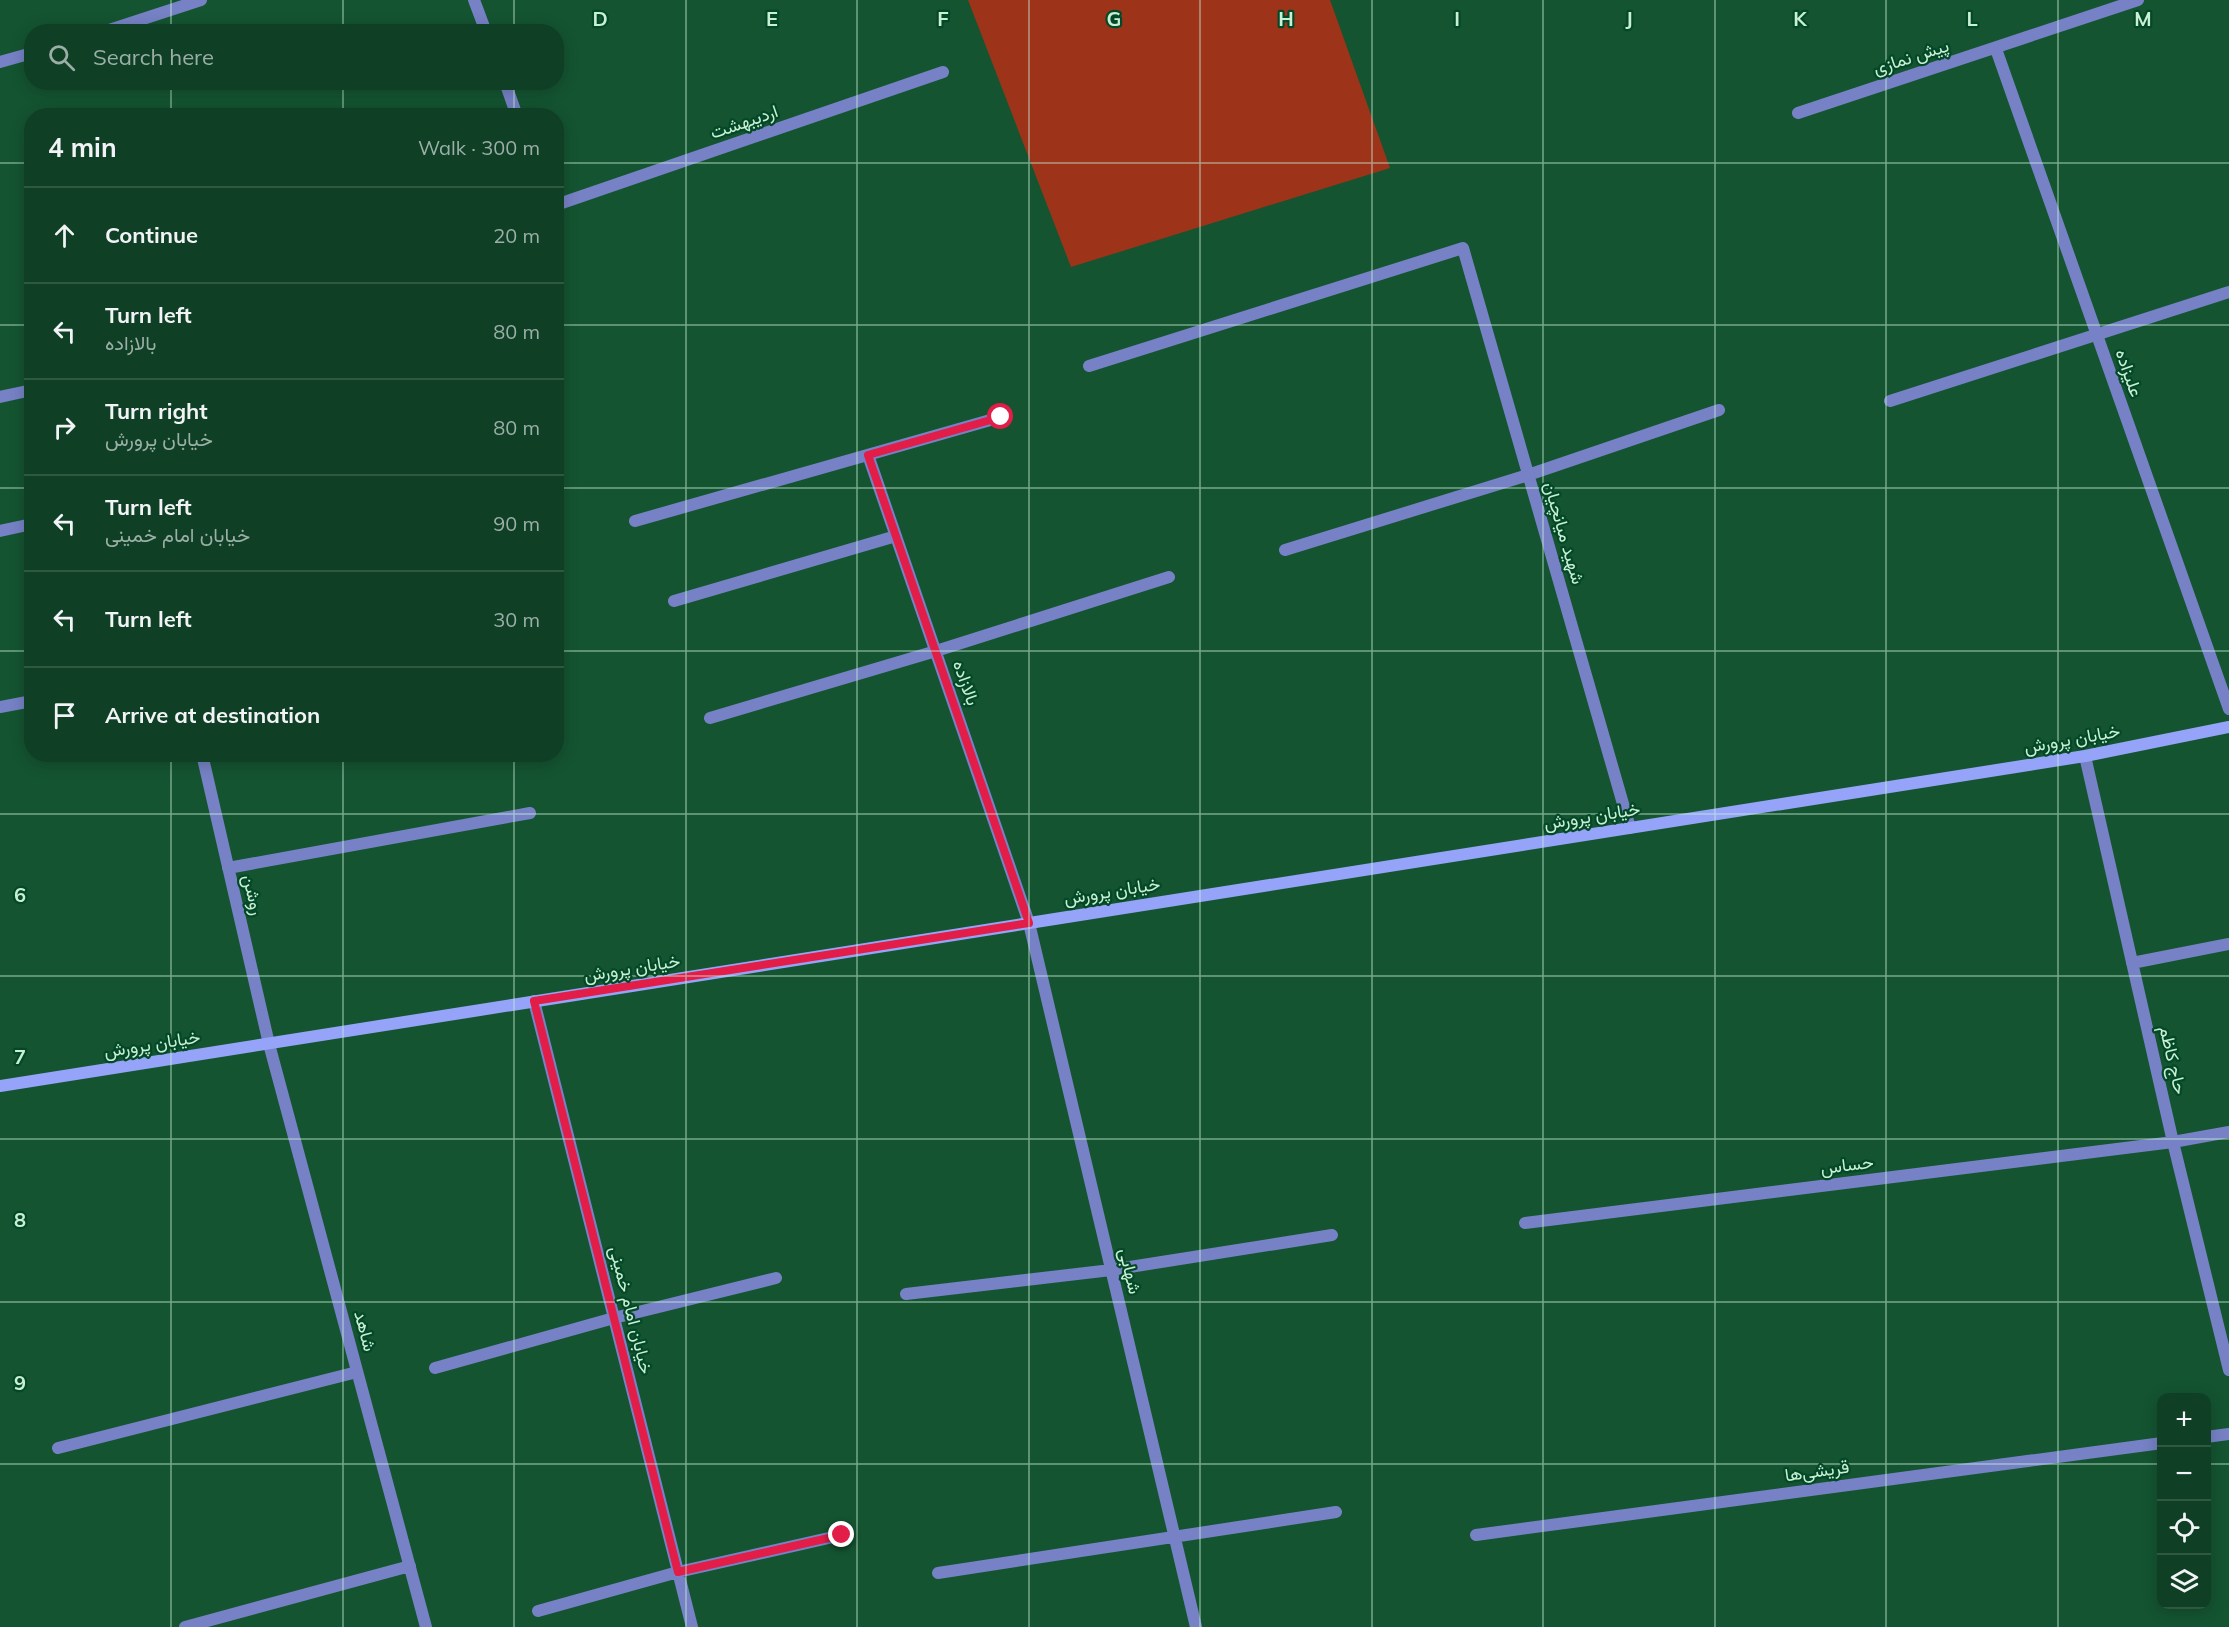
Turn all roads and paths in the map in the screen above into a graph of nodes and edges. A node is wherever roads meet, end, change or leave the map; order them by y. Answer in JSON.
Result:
{"nodes":[{"id":1,"x":201,"y":0,"type":"edge"},
{"id":2,"x":474,"y":0,"type":"edge"},
{"id":3,"x":2138,"y":0,"type":"edge"},
{"id":4,"x":128,"y":24,"type":"edge"},
{"id":5,"x":483,"y":24,"type":"edge"},
{"id":6,"x":1996,"y":49,"type":"junction"},
{"id":7,"x":24,"y":55,"type":"edge"},
{"id":8,"x":0,"y":62,"type":"edge"},
{"id":9,"x":943,"y":72,"type":"dead end"},
{"id":10,"x":508,"y":90,"type":"edge"},
{"id":11,"x":514,"y":108,"type":"edge"},
{"id":12,"x":1798,"y":114,"type":"dead end"},
{"id":13,"x":564,"y":202,"type":"edge"},
{"id":14,"x":2229,"y":292,"type":"edge"},
{"id":15,"x":2097,"y":336,"type":"junction"},
{"id":16,"x":1089,"y":366,"type":"dead end"},
{"id":17,"x":24,"y":392,"type":"edge"},
{"id":18,"x":0,"y":398,"type":"edge"},
{"id":19,"x":1890,"y":401,"type":"dead end"},
{"id":20,"x":1719,"y":410,"type":"dead end"},
{"id":21,"x":1001,"y":417,"type":"dead end"},
{"id":22,"x":868,"y":455,"type":"junction"},
{"id":23,"x":1528,"y":475,"type":"junction"},
{"id":24,"x":635,"y":521,"type":"dead end"},
{"id":25,"x":24,"y":526,"type":"edge"},
{"id":26,"x":0,"y":531,"type":"edge"},
{"id":27,"x":896,"y":536,"type":"junction"},
{"id":28,"x":1285,"y":550,"type":"dead end"},
{"id":29,"x":1169,"y":577,"type":"dead end"},
{"id":30,"x":674,"y":601,"type":"dead end"},
{"id":31,"x":936,"y":651,"type":"junction"},
{"id":32,"x":24,"y":702,"type":"edge"},
{"id":33,"x":0,"y":707,"type":"edge"},
{"id":34,"x":2229,"y":709,"type":"edge"},
{"id":35,"x":710,"y":718,"type":"dead end"},
{"id":36,"x":2229,"y":727,"type":"edge"},
{"id":37,"x":2085,"y":756,"type":"junction"},
{"id":38,"x":204,"y":762,"type":"edge"},
{"id":39,"x":530,"y":813,"type":"dead end"},
{"id":40,"x":1630,"y":828,"type":"junction"},
{"id":41,"x":228,"y":868,"type":"junction"},
{"id":42,"x":1029,"y":923,"type":"junction"},
{"id":43,"x":2229,"y":944,"type":"edge"},
{"id":44,"x":2132,"y":963,"type":"junction"},
{"id":45,"x":534,"y":1001,"type":"junction"},
{"id":46,"x":269,"y":1044,"type":"junction"},
{"id":47,"x":0,"y":1086,"type":"edge"},
{"id":48,"x":2229,"y":1132,"type":"edge"},
{"id":49,"x":2173,"y":1142,"type":"junction"},
{"id":50,"x":1525,"y":1223,"type":"dead end"},
{"id":51,"x":1332,"y":1235,"type":"dead end"},
{"id":52,"x":1111,"y":1270,"type":"junction"},
{"id":53,"x":776,"y":1278,"type":"dead end"},
{"id":54,"x":906,"y":1294,"type":"dead end"},
{"id":55,"x":614,"y":1318,"type":"junction"},
{"id":56,"x":435,"y":1368,"type":"dead end"},
{"id":57,"x":2229,"y":1370,"type":"edge"},
{"id":58,"x":357,"y":1372,"type":"junction"},
{"id":59,"x":2229,"y":1434,"type":"edge"},
{"id":60,"x":2211,"y":1436,"type":"edge"},
{"id":61,"x":2157,"y":1444,"type":"edge"},
{"id":62,"x":58,"y":1448,"type":"dead end"},
{"id":63,"x":1336,"y":1512,"type":"dead end"},
{"id":64,"x":842,"y":1535,"type":"dead end"},
{"id":65,"x":1174,"y":1536,"type":"junction"},
{"id":66,"x":1476,"y":1536,"type":"dead end"},
{"id":67,"x":410,"y":1566,"type":"junction"},
{"id":68,"x":678,"y":1572,"type":"junction"},
{"id":69,"x":939,"y":1573,"type":"dead end"},
{"id":70,"x":538,"y":1611,"type":"dead end"},
{"id":71,"x":185,"y":1627,"type":"edge"},
{"id":72,"x":426,"y":1627,"type":"edge"},
{"id":73,"x":692,"y":1627,"type":"edge"},
{"id":74,"x":1196,"y":1627,"type":"edge"}],
"edges":[{"from":1,"to":4,"type":"street"},
{"from":2,"to":5,"type":"street"},
{"from":3,"to":6,"type":"street","name":"پیش نمازی"},
{"from":6,"to":12,"type":"street","name":"پیش نمازی"},
{"from":6,"to":15,"type":"street","name":"علیزاده"},
{"from":7,"to":8,"type":"street"},
{"from":9,"to":13,"type":"street","name":"اردیبهشت"},
{"from":10,"to":11,"type":"street"},
{"from":14,"to":15,"type":"street"},
{"from":15,"to":19,"type":"street"},
{"from":15,"to":34,"type":"street","name":"علیزاده"},
{"from":16,"to":23,"type":"street","name":"شهید میانچیان"},
{"from":17,"to":18,"type":"street"},
{"from":20,"to":23,"type":"street"},
{"from":21,"to":22,"type":"street"},
{"from":22,"to":24,"type":"street"},
{"from":22,"to":27,"type":"street","name":"بالازاده"},
{"from":23,"to":28,"type":"street"},
{"from":23,"to":40,"type":"street","name":"شهید میانچیان"},
{"from":25,"to":26,"type":"street"},
{"from":27,"to":30,"type":"street"},
{"from":27,"to":31,"type":"street","name":"بالازاده"},
{"from":29,"to":31,"type":"street"},
{"from":31,"to":35,"type":"street"},
{"from":31,"to":42,"type":"street","name":"بالازاده"},
{"from":32,"to":33,"type":"street"},
{"from":36,"to":37,"type":"main road","name":"خیابان پرورش"},
{"from":37,"to":40,"type":"main road","name":"خیابان پرورش"},
{"from":37,"to":44,"type":"street","name":"حاج کاظم"},
{"from":38,"to":41,"type":"street","name":"روشن"},
{"from":39,"to":41,"type":"street"},
{"from":40,"to":42,"type":"main road","name":"خیابان پرورش"},
{"from":41,"to":46,"type":"street","name":"روشن"},
{"from":42,"to":45,"type":"main road","name":"خیابان پرورش"},
{"from":42,"to":52,"type":"street","name":"شهابی"},
{"from":43,"to":44,"type":"street"},
{"from":44,"to":49,"type":"street","name":"حاج کاظم"},
{"from":45,"to":46,"type":"main road","name":"خیابان پرورش"},
{"from":45,"to":55,"type":"street","name":"خیابان امام خمینی"},
{"from":46,"to":47,"type":"main road","name":"خیابان پرورش"},
{"from":46,"to":58,"type":"street","name":"شاهد"},
{"from":48,"to":49,"type":"street","name":"حساس"},
{"from":49,"to":50,"type":"street","name":"حساس"},
{"from":49,"to":57,"type":"street","name":"حاج کاظم"},
{"from":51,"to":52,"type":"street"},
{"from":52,"to":54,"type":"street"},
{"from":52,"to":65,"type":"street","name":"شهابی"},
{"from":53,"to":55,"type":"street"},
{"from":55,"to":56,"type":"street"},
{"from":55,"to":68,"type":"street","name":"خیابان امام خمینی"},
{"from":58,"to":62,"type":"street"},
{"from":58,"to":67,"type":"street","name":"شاهد"},
{"from":59,"to":60,"type":"street"},
{"from":61,"to":66,"type":"street","name":"قریشی‌ها"},
{"from":63,"to":65,"type":"street"},
{"from":64,"to":68,"type":"street"},
{"from":65,"to":69,"type":"street"},
{"from":65,"to":74,"type":"street","name":"شهابی"},
{"from":67,"to":71,"type":"street"},
{"from":67,"to":72,"type":"street","name":"شاهد"},
{"from":68,"to":70,"type":"street"},
{"from":68,"to":73,"type":"street","name":"خیابان امام خمینی"}]}
